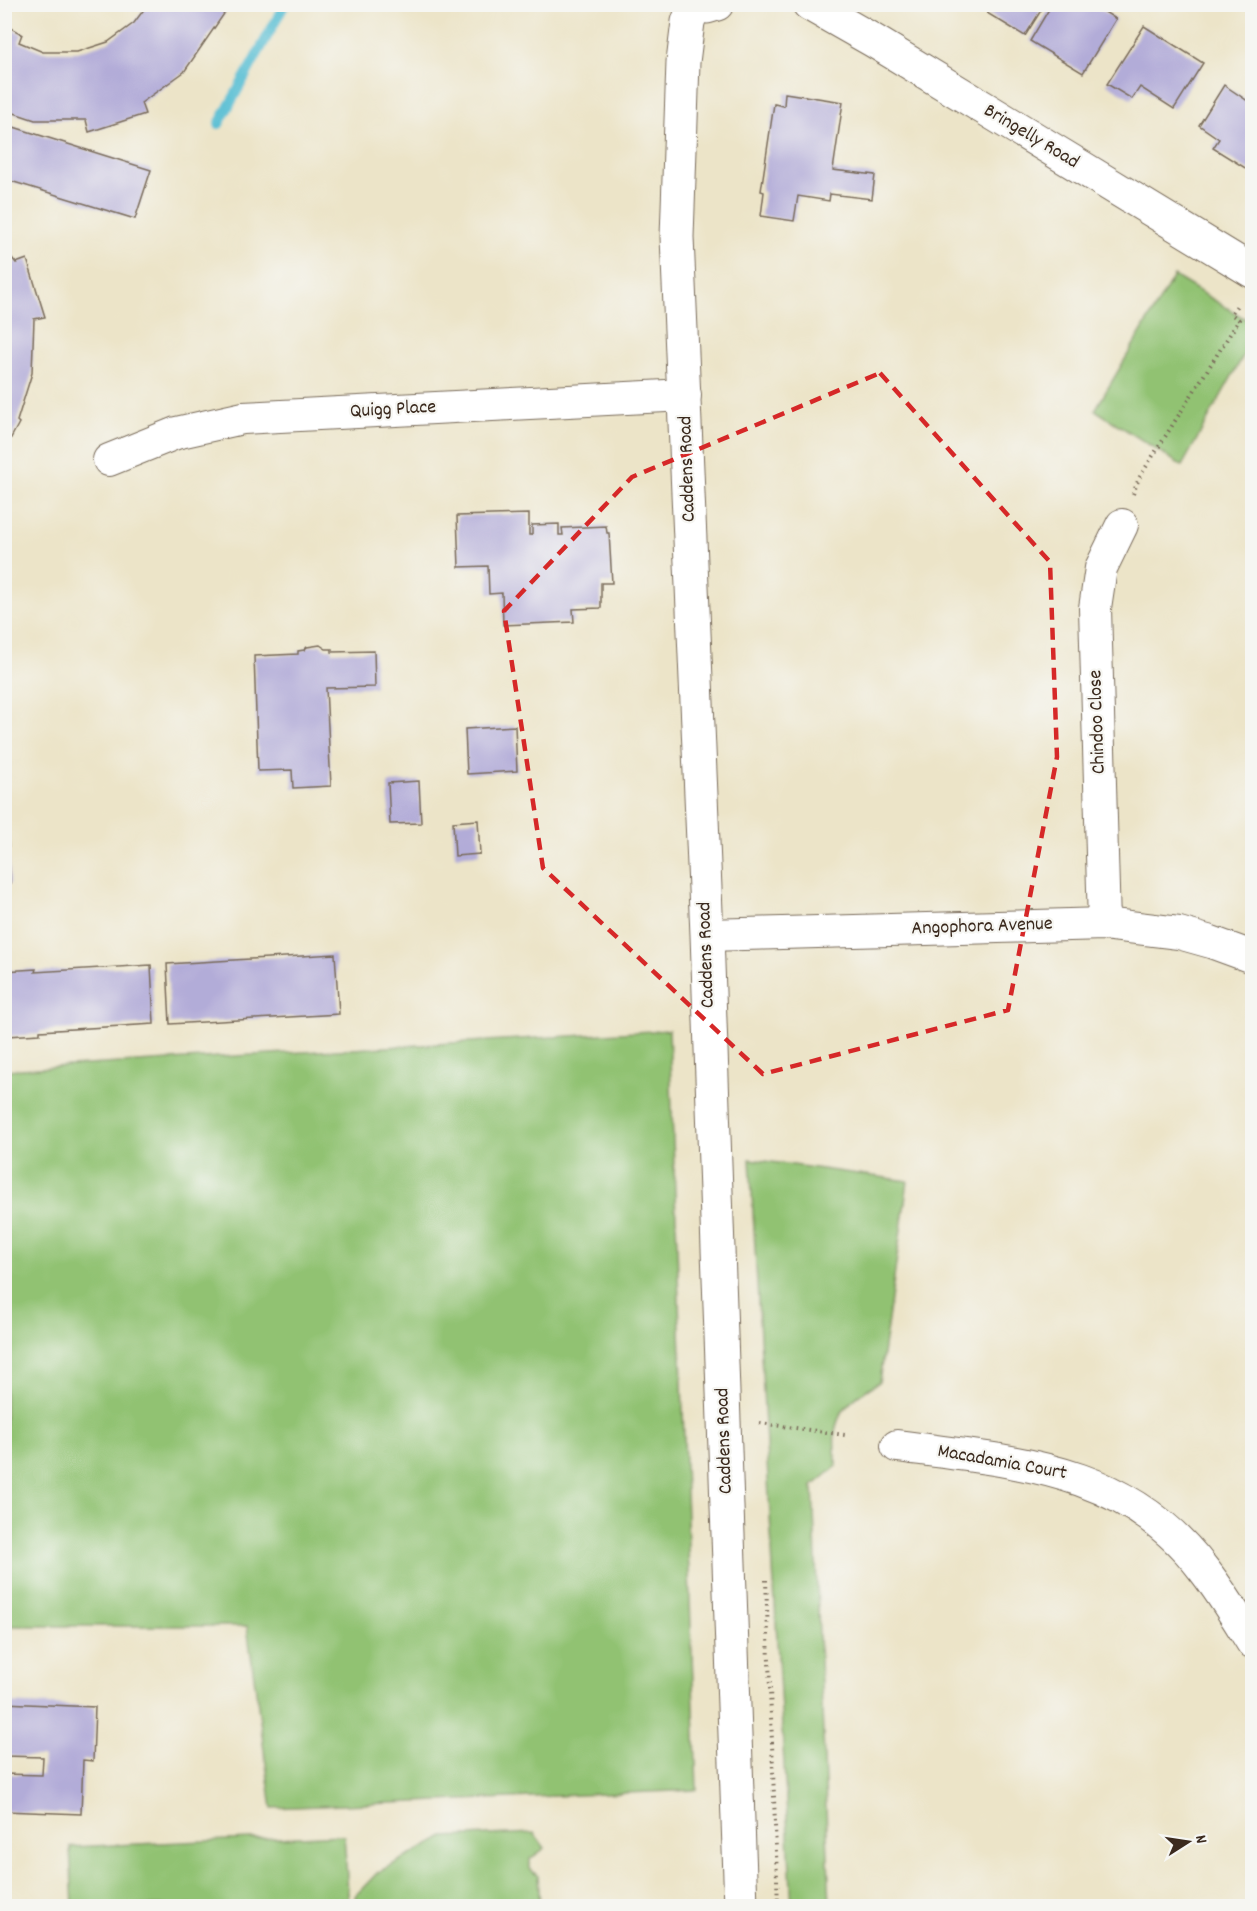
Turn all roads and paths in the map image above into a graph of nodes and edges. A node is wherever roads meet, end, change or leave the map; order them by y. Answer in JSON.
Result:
{"nodes":[{"id":1,"x":717,"y":4,"type":"edge"},
{"id":2,"x":809,"y":4,"type":"edge"},
{"id":3,"x":694,"y":5,"type":"edge"},
{"id":4,"x":1252,"y":271,"type":"edge"},
{"id":5,"x":1238,"y":304,"type":"dead end"},
{"id":6,"x":685,"y":395,"type":"junction"},
{"id":7,"x":109,"y":460,"type":"dead end"},
{"id":8,"x":1122,"y":525,"type":"joint"},
{"id":9,"x":1104,"y":924,"type":"junction"},
{"id":10,"x":707,"y":935,"type":"junction"},
{"id":11,"x":1252,"y":957,"type":"edge"},
{"id":12,"x":760,"y":1423,"type":"dead end"},
{"id":13,"x":846,"y":1435,"type":"dead end"},
{"id":14,"x":897,"y":1446,"type":"dead end"},
{"id":15,"x":1252,"y":1642,"type":"edge"},
{"id":16,"x":741,"y":1906,"type":"edge"}],
"edges":[{"from":1,"to":3,"type":"street"},
{"from":2,"to":4,"type":"street","name":"Bringelly Road"},
{"from":3,"to":6,"type":"street","name":"Caddens Road"},
{"from":5,"to":8,"type":"path"},
{"from":6,"to":7,"type":"street","name":"Quigg Place"},
{"from":6,"to":10,"type":"street","name":"Caddens Road"},
{"from":8,"to":9,"type":"street","name":"Chindoo Close"},
{"from":9,"to":10,"type":"street","name":"Angophora Avenue"},
{"from":9,"to":11,"type":"street","name":"Angophora Avenue"},
{"from":10,"to":16,"type":"street","name":"Caddens Road"},
{"from":12,"to":13,"type":"path"},
{"from":14,"to":15,"type":"street","name":"Macadamia Court"}]}
